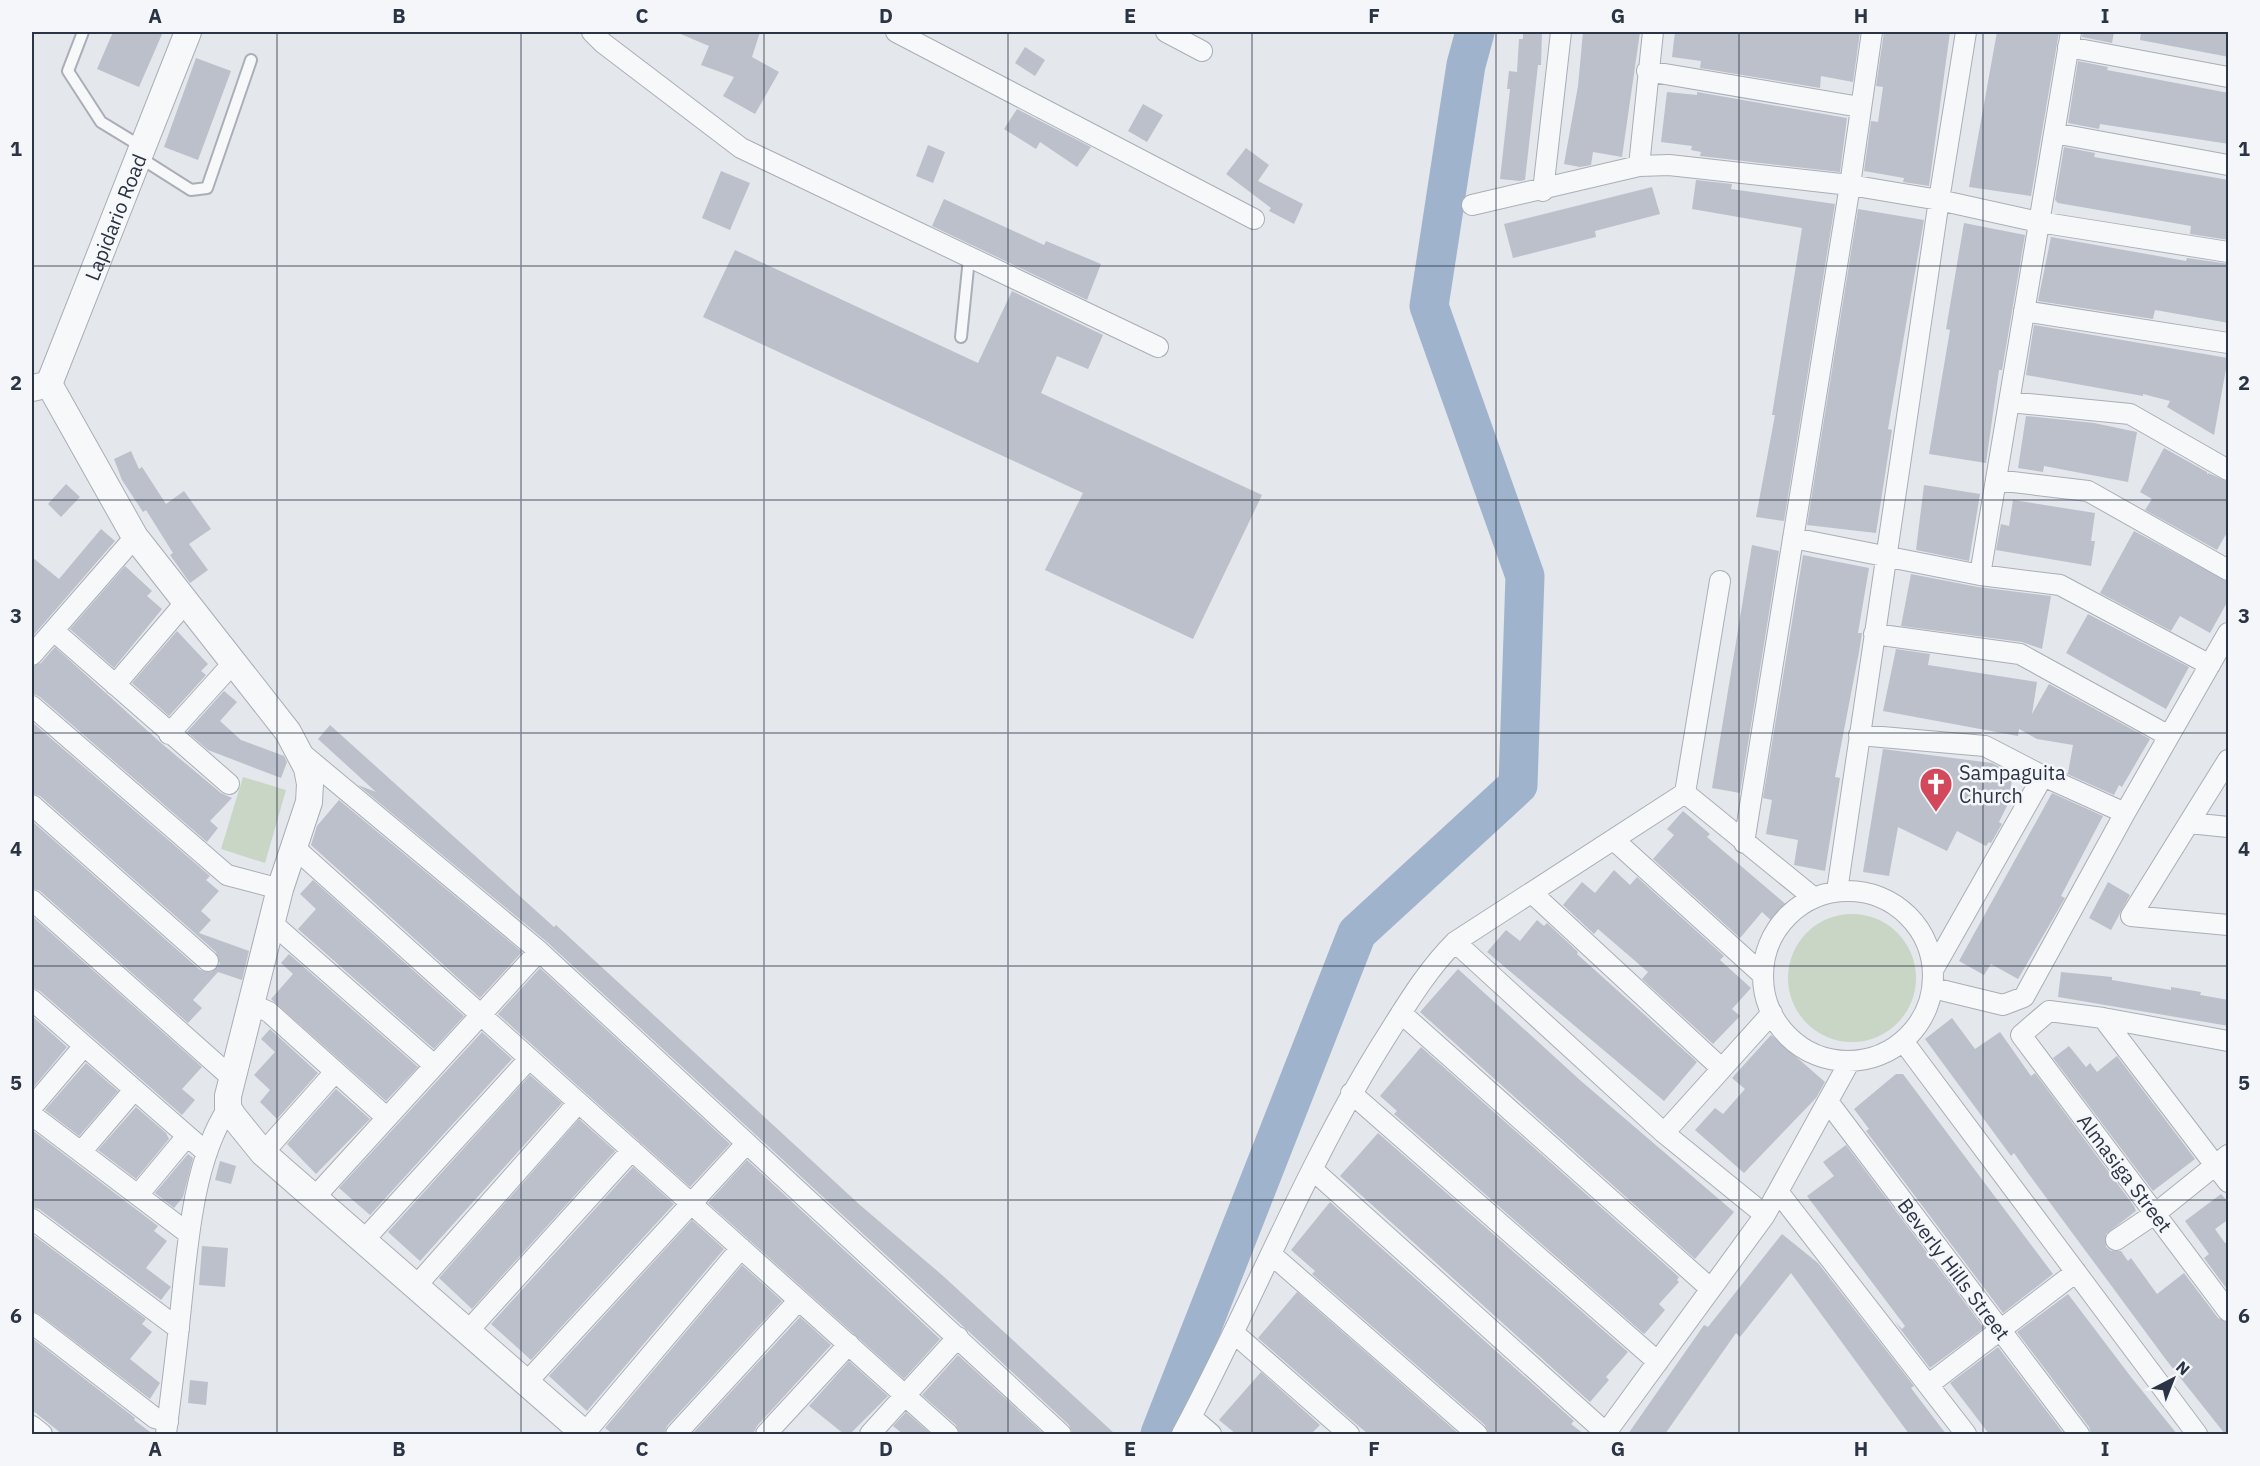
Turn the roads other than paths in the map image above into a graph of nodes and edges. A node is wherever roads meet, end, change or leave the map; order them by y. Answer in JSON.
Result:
{"nodes":[{"id":1,"x":81,"y":32,"type":"edge"},
{"id":2,"x":188,"y":32,"type":"edge"},
{"id":3,"x":592,"y":32,"type":"edge"},
{"id":4,"x":896,"y":32,"type":"edge"},
{"id":5,"x":1166,"y":32,"type":"edge"},
{"id":6,"x":1561,"y":32,"type":"edge"},
{"id":7,"x":1653,"y":32,"type":"edge"},
{"id":8,"x":1872,"y":32,"type":"edge"},
{"id":9,"x":1966,"y":32,"type":"edge"},
{"id":10,"x":2070,"y":39,"type":"edge"},
{"id":11,"x":1202,"y":51,"type":"dead end"},
{"id":12,"x":250,"y":60,"type":"dead end"},
{"id":13,"x":1647,"y":70,"type":"junction"},
{"id":14,"x":2229,"y":77,"type":"edge"},
{"id":15,"x":1860,"y":107,"type":"junction"},
{"id":16,"x":2054,"y":133,"type":"junction"},
{"id":17,"x":140,"y":152,"type":"junction"},
{"id":18,"x":2229,"y":165,"type":"edge"},
{"id":19,"x":1640,"y":166,"type":"junction"},
{"id":20,"x":1850,"y":185,"type":"junction"},
{"id":21,"x":1543,"y":191,"type":"junction"},
{"id":22,"x":1939,"y":200,"type":"junction"},
{"id":23,"x":1472,"y":205,"type":"dead end"},
{"id":24,"x":1254,"y":219,"type":"dead end"},
{"id":25,"x":2039,"y":222,"type":"junction"},
{"id":26,"x":2229,"y":252,"type":"edge"},
{"id":27,"x":969,"y":258,"type":"junction"},
{"id":28,"x":2024,"y":311,"type":"junction"},
{"id":29,"x":961,"y":337,"type":"dead end"},
{"id":30,"x":2229,"y":343,"type":"edge"},
{"id":31,"x":1158,"y":347,"type":"dead end"},
{"id":32,"x":40,"y":386,"type":"edge"},
{"id":33,"x":2009,"y":402,"type":"junction"},
{"id":34,"x":2229,"y":470,"type":"edge"},
{"id":35,"x":1996,"y":480,"type":"junction"},
{"id":36,"x":135,"y":537,"type":"junction"},
{"id":37,"x":1793,"y":538,"type":"junction"},
{"id":38,"x":1886,"y":557,"type":"junction"},
{"id":39,"x":2229,"y":570,"type":"edge"},
{"id":40,"x":1980,"y":575,"type":"junction"},
{"id":41,"x":1720,"y":582,"type":"dead end"},
{"id":42,"x":185,"y":603,"type":"junction"},
{"id":43,"x":54,"y":631,"type":"junction"},
{"id":44,"x":2229,"y":633,"type":"edge"},
{"id":45,"x":1874,"y":634,"type":"junction"},
{"id":46,"x":32,"y":655,"type":"edge"},
{"id":47,"x":234,"y":662,"type":"junction"},
{"id":48,"x":2210,"y":664,"type":"junction"},
{"id":49,"x":115,"y":685,"type":"junction"},
{"id":50,"x":32,"y":706,"type":"edge"},
{"id":51,"x":169,"y":734,"type":"junction"},
{"id":52,"x":1859,"y":735,"type":"junction"},
{"id":53,"x":2169,"y":736,"type":"junction"},
{"id":54,"x":299,"y":751,"type":"junction"},
{"id":55,"x":2229,"y":760,"type":"edge"},
{"id":56,"x":2043,"y":776,"type":"junction"},
{"id":57,"x":230,"y":784,"type":"dead end"},
{"id":58,"x":1686,"y":793,"type":"junction"},
{"id":59,"x":32,"y":805,"type":"edge"},
{"id":60,"x":2125,"y":813,"type":"junction"},
{"id":61,"x":2189,"y":823,"type":"junction"},
{"id":62,"x":2229,"y":827,"type":"edge"},
{"id":63,"x":1614,"y":840,"type":"junction"},
{"id":64,"x":1744,"y":843,"type":"junction"},
{"id":65,"x":296,"y":849,"type":"junction"},
{"id":66,"x":280,"y":889,"type":"junction"},
{"id":67,"x":1837,"y":891,"type":"junction"},
{"id":68,"x":1532,"y":893,"type":"junction"},
{"id":69,"x":1814,"y":898,"type":"junction"},
{"id":70,"x":32,"y":900,"type":"edge"},
{"id":71,"x":272,"y":923,"type":"junction"},
{"id":72,"x":2229,"y":925,"type":"edge"},
{"id":73,"x":1455,"y":942,"type":"junction"},
{"id":74,"x":539,"y":951,"type":"junction"},
{"id":75,"x":208,"y":961,"type":"dead end"},
{"id":76,"x":1763,"y":975,"type":"junction"},
{"id":77,"x":1933,"y":979,"type":"junction"},
{"id":78,"x":32,"y":1000,"type":"edge"},
{"id":79,"x":251,"y":1004,"type":"junction"},
{"id":80,"x":1401,"y":1013,"type":"junction"},
{"id":81,"x":1772,"y":1013,"type":"junction"},
{"id":82,"x":480,"y":1014,"type":"junction"},
{"id":83,"x":2103,"y":1018,"type":"junction"},
{"id":84,"x":1903,"y":1041,"type":"junction"},
{"id":85,"x":2229,"y":1041,"type":"edge"},
{"id":86,"x":84,"y":1046,"type":"junction"},
{"id":87,"x":529,"y":1059,"type":"junction"},
{"id":88,"x":1850,"y":1061,"type":"junction"},
{"id":89,"x":434,"y":1065,"type":"junction"},
{"id":90,"x":1721,"y":1068,"type":"junction"},
{"id":91,"x":335,"y":1071,"type":"junction"},
{"id":92,"x":232,"y":1078,"type":"junction"},
{"id":93,"x":134,"y":1090,"type":"junction"},
{"id":94,"x":1352,"y":1093,"type":"junction"},
{"id":95,"x":578,"y":1103,"type":"junction"},
{"id":96,"x":1829,"y":1103,"type":"junction"},
{"id":97,"x":32,"y":1107,"type":"edge"},
{"id":98,"x":228,"y":1108,"type":"junction"},
{"id":99,"x":32,"y":1115,"type":"edge"},
{"id":100,"x":386,"y":1117,"type":"junction"},
{"id":101,"x":1664,"y":1133,"type":"junction"},
{"id":102,"x":187,"y":1136,"type":"junction"},
{"id":103,"x":747,"y":1143,"type":"junction"},
{"id":104,"x":632,"y":1150,"type":"junction"},
{"id":105,"x":81,"y":1152,"type":"junction"},
{"id":106,"x":207,"y":1153,"type":"junction"},
{"id":107,"x":263,"y":1153,"type":"junction"},
{"id":108,"x":2222,"y":1160,"type":"edge"},
{"id":109,"x":1313,"y":1170,"type":"junction"},
{"id":110,"x":2229,"y":1182,"type":"edge"},
{"id":111,"x":1779,"y":1193,"type":"junction"},
{"id":112,"x":138,"y":1195,"type":"junction"},
{"id":113,"x":314,"y":1198,"type":"junction"},
{"id":114,"x":690,"y":1202,"type":"junction"},
{"id":115,"x":2156,"y":1213,"type":"junction"},
{"id":116,"x":1765,"y":1215,"type":"junction"},
{"id":117,"x":32,"y":1219,"type":"edge"},
{"id":118,"x":189,"y":1234,"type":"junction"},
{"id":119,"x":2116,"y":1240,"type":"dead end"},
{"id":120,"x":363,"y":1241,"type":"junction"},
{"id":121,"x":741,"y":1248,"type":"junction"},
{"id":122,"x":1272,"y":1255,"type":"junction"},
{"id":123,"x":2076,"y":1272,"type":"junction"},
{"id":124,"x":416,"y":1286,"type":"junction"},
{"id":125,"x":1711,"y":1289,"type":"junction"},
{"id":126,"x":799,"y":1300,"type":"junction"},
{"id":127,"x":2229,"y":1311,"type":"edge"},
{"id":128,"x":32,"y":1323,"type":"edge"},
{"id":129,"x":179,"y":1329,"type":"junction"},
{"id":130,"x":2000,"y":1330,"type":"junction"},
{"id":131,"x":468,"y":1331,"type":"junction"},
{"id":132,"x":1235,"y":1334,"type":"junction"},
{"id":133,"x":958,"y":1337,"type":"junction"},
{"id":134,"x":849,"y":1344,"type":"junction"},
{"id":135,"x":1658,"y":1362,"type":"junction"},
{"id":136,"x":526,"y":1383,"type":"junction"},
{"id":137,"x":1928,"y":1385,"type":"junction"},
{"id":138,"x":904,"y":1394,"type":"junction"},
{"id":139,"x":32,"y":1426,"type":"edge"},
{"id":140,"x":1187,"y":1426,"type":"edge"},
{"id":141,"x":167,"y":1428,"type":"edge"},
{"id":142,"x":42,"y":1434,"type":"edge"},
{"id":143,"x":585,"y":1434,"type":"edge"},
{"id":144,"x":676,"y":1434,"type":"edge"},
{"id":145,"x":766,"y":1434,"type":"edge"},
{"id":146,"x":870,"y":1434,"type":"edge"},
{"id":147,"x":948,"y":1434,"type":"edge"},
{"id":148,"x":1061,"y":1434,"type":"edge"},
{"id":149,"x":1211,"y":1434,"type":"edge"},
{"id":150,"x":1349,"y":1434,"type":"edge"},
{"id":151,"x":1477,"y":1434,"type":"edge"},
{"id":152,"x":1606,"y":1434,"type":"edge"},
{"id":153,"x":1966,"y":1434,"type":"edge"},
{"id":154,"x":2079,"y":1434,"type":"edge"},
{"id":155,"x":2198,"y":1434,"type":"edge"}],
"edges":[{"from":1,"to":17,"type":"lane"},
{"from":2,"to":17,"type":"street","name":"Lapidario Road"},
{"from":3,"to":27,"type":"street"},
{"from":4,"to":24,"type":"street"},
{"from":5,"to":11,"type":"street"},
{"from":6,"to":21,"type":"street"},
{"from":7,"to":13,"type":"street"},
{"from":8,"to":15,"type":"street"},
{"from":9,"to":22,"type":"street"},
{"from":10,"to":14,"type":"street"},
{"from":10,"to":16,"type":"street"},
{"from":12,"to":17,"type":"lane"},
{"from":13,"to":15,"type":"street"},
{"from":13,"to":19,"type":"street"},
{"from":15,"to":20,"type":"street"},
{"from":16,"to":18,"type":"street"},
{"from":16,"to":25,"type":"street"},
{"from":17,"to":32,"type":"street","name":"Lapidario Road"},
{"from":19,"to":20,"type":"street"},
{"from":19,"to":21,"type":"street"},
{"from":20,"to":22,"type":"street"},
{"from":20,"to":37,"type":"street"},
{"from":21,"to":23,"type":"street"},
{"from":22,"to":25,"type":"street"},
{"from":22,"to":38,"type":"street"},
{"from":25,"to":26,"type":"street"},
{"from":25,"to":28,"type":"street"},
{"from":27,"to":29,"type":"lane"},
{"from":27,"to":31,"type":"street"},
{"from":28,"to":30,"type":"street"},
{"from":28,"to":33,"type":"street"},
{"from":32,"to":36,"type":"street"},
{"from":33,"to":34,"type":"street"},
{"from":33,"to":35,"type":"street"},
{"from":35,"to":39,"type":"street"},
{"from":35,"to":40,"type":"street"},
{"from":36,"to":42,"type":"street"},
{"from":36,"to":43,"type":"street"},
{"from":37,"to":38,"type":"street"},
{"from":37,"to":64,"type":"street"},
{"from":38,"to":40,"type":"street"},
{"from":38,"to":45,"type":"street"},
{"from":40,"to":48,"type":"street"},
{"from":41,"to":58,"type":"street"},
{"from":42,"to":47,"type":"street"},
{"from":42,"to":49,"type":"street"},
{"from":43,"to":46,"type":"street"},
{"from":43,"to":49,"type":"street"},
{"from":44,"to":48,"type":"street"},
{"from":45,"to":52,"type":"street"},
{"from":45,"to":53,"type":"street"},
{"from":47,"to":51,"type":"street"},
{"from":47,"to":54,"type":"street"},
{"from":48,"to":53,"type":"street"},
{"from":49,"to":51,"type":"street"},
{"from":50,"to":66,"type":"street"},
{"from":51,"to":57,"type":"street"},
{"from":52,"to":56,"type":"street"},
{"from":52,"to":67,"type":"street"},
{"from":53,"to":60,"type":"street"},
{"from":54,"to":65,"type":"street"},
{"from":54,"to":74,"type":"street"},
{"from":55,"to":61,"type":"street"},
{"from":56,"to":60,"type":"street"},
{"from":56,"to":77,"type":"street"},
{"from":58,"to":63,"type":"street"},
{"from":58,"to":64,"type":"street"},
{"from":59,"to":75,"type":"street"},
{"from":60,"to":77,"type":"street"},
{"from":61,"to":62,"type":"street"},
{"from":61,"to":72,"type":"street"},
{"from":63,"to":68,"type":"street"},
{"from":63,"to":76,"type":"street"},
{"from":64,"to":69,"type":"street"},
{"from":65,"to":66,"type":"street"},
{"from":65,"to":82,"type":"street"},
{"from":66,"to":71,"type":"street"},
{"from":67,"to":69,"type":"street"},
{"from":67,"to":77,"type":"street"},
{"from":68,"to":73,"type":"street"},
{"from":68,"to":90,"type":"street"},
{"from":69,"to":76,"type":"street"},
{"from":70,"to":92,"type":"street"},
{"from":71,"to":79,"type":"street"},
{"from":71,"to":89,"type":"street"},
{"from":73,"to":80,"type":"street"},
{"from":73,"to":101,"type":"street"},
{"from":74,"to":82,"type":"street"},
{"from":74,"to":103,"type":"street"},
{"from":76,"to":81,"type":"street"},
{"from":77,"to":84,"type":"street"},
{"from":78,"to":86,"type":"street"},
{"from":79,"to":91,"type":"street"},
{"from":79,"to":92,"type":"street"},
{"from":80,"to":94,"type":"street"},
{"from":80,"to":125,"type":"street"},
{"from":81,"to":88,"type":"street"},
{"from":81,"to":90,"type":"street"},
{"from":82,"to":87,"type":"street"},
{"from":82,"to":89,"type":"street"},
{"from":83,"to":85,"type":"street"},
{"from":83,"to":108,"type":"street"},
{"from":83,"to":115,"type":"street","name":"Almasiga Street"},
{"from":84,"to":88,"type":"street"},
{"from":84,"to":123,"type":"street"},
{"from":86,"to":93,"type":"street"},
{"from":86,"to":97,"type":"street"},
{"from":87,"to":95,"type":"street"},
{"from":87,"to":120,"type":"street"},
{"from":88,"to":96,"type":"street"},
{"from":89,"to":100,"type":"street"},
{"from":90,"to":101,"type":"street"},
{"from":91,"to":100,"type":"street"},
{"from":91,"to":107,"type":"street"},
{"from":92,"to":98,"type":"street"},
{"from":93,"to":102,"type":"street"},
{"from":93,"to":105,"type":"street"},
{"from":94,"to":109,"type":"street"},
{"from":94,"to":135,"type":"street"},
{"from":95,"to":104,"type":"street"},
{"from":95,"to":124,"type":"street"},
{"from":96,"to":111,"type":"street"},
{"from":96,"to":130,"type":"street","name":"Beverly Hills Street"},
{"from":98,"to":106,"type":"street"},
{"from":98,"to":107,"type":"street"},
{"from":99,"to":105,"type":"street"},
{"from":100,"to":113,"type":"street"},
{"from":101,"to":116,"type":"street"},
{"from":102,"to":106,"type":"street"},
{"from":102,"to":112,"type":"street"},
{"from":103,"to":114,"type":"street"},
{"from":103,"to":133,"type":"street"},
{"from":104,"to":114,"type":"street"},
{"from":104,"to":131,"type":"street"},
{"from":105,"to":112,"type":"street"},
{"from":106,"to":118,"type":"street"},
{"from":107,"to":113,"type":"street"},
{"from":108,"to":110,"type":"street"},
{"from":108,"to":115,"type":"street"},
{"from":109,"to":122,"type":"street"},
{"from":109,"to":152,"type":"street"},
{"from":111,"to":116,"type":"street"},
{"from":111,"to":137,"type":"street"},
{"from":112,"to":118,"type":"street"},
{"from":113,"to":120,"type":"street"},
{"from":114,"to":121,"type":"street"},
{"from":114,"to":136,"type":"street"},
{"from":115,"to":119,"type":"street"},
{"from":115,"to":127,"type":"street","name":"Almasiga Street"},
{"from":116,"to":125,"type":"street"},
{"from":117,"to":129,"type":"street"},
{"from":118,"to":129,"type":"street"},
{"from":120,"to":124,"type":"street"},
{"from":121,"to":126,"type":"street"},
{"from":121,"to":143,"type":"street"},
{"from":122,"to":132,"type":"street"},
{"from":122,"to":151,"type":"street"},
{"from":123,"to":130,"type":"street"},
{"from":123,"to":155,"type":"street"},
{"from":124,"to":131,"type":"street"},
{"from":125,"to":135,"type":"street"},
{"from":126,"to":134,"type":"street"},
{"from":126,"to":144,"type":"street"},
{"from":128,"to":141,"type":"street"},
{"from":129,"to":141,"type":"street"},
{"from":130,"to":137,"type":"street"},
{"from":130,"to":154,"type":"street","name":"Beverly Hills Street"},
{"from":131,"to":136,"type":"street"},
{"from":132,"to":140,"type":"street"},
{"from":132,"to":150,"type":"street"},
{"from":133,"to":138,"type":"street"},
{"from":133,"to":148,"type":"street"},
{"from":134,"to":138,"type":"street"},
{"from":134,"to":145,"type":"street"},
{"from":135,"to":152,"type":"street"},
{"from":136,"to":143,"type":"street"},
{"from":137,"to":153,"type":"street"},
{"from":138,"to":146,"type":"street"},
{"from":138,"to":147,"type":"street"},
{"from":139,"to":142,"type":"street"},
{"from":140,"to":149,"type":"street"}]}
